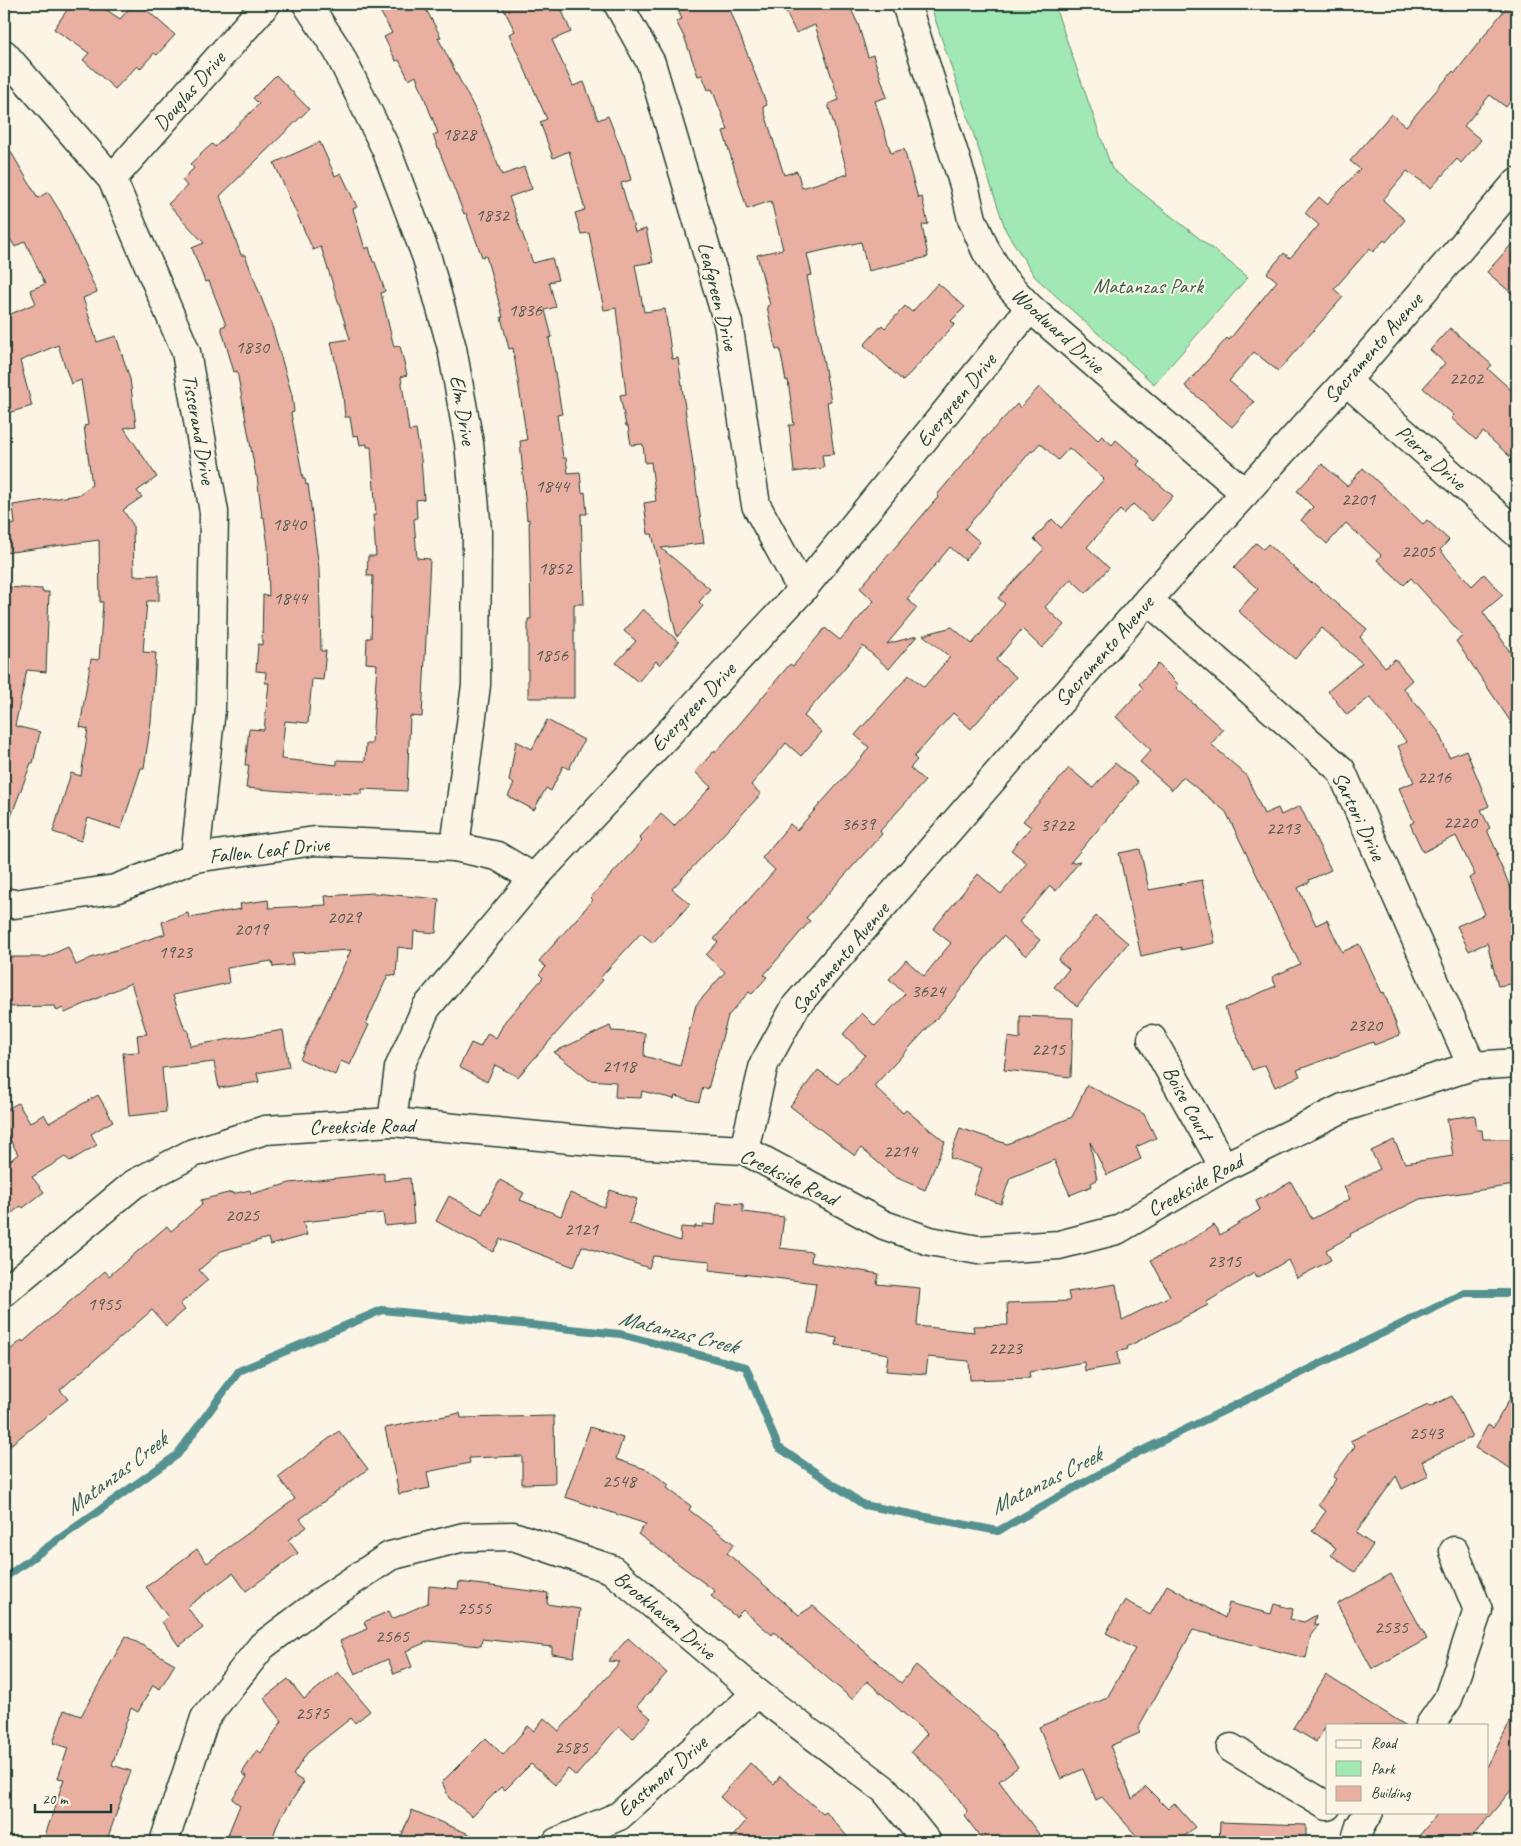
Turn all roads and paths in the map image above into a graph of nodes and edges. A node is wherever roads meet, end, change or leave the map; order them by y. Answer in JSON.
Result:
{"nodes":[{"id":1,"x":266,"y":4,"type":"edge"},
{"id":2,"x":307,"y":4,"type":"edge"},
{"id":3,"x":618,"y":4,"type":"edge"},
{"id":4,"x":906,"y":4,"type":"edge"},
{"id":5,"x":4,"y":54,"type":"edge"},
{"id":6,"x":112,"y":179,"type":"junction"},
{"id":7,"x":1517,"y":182,"type":"edge"},
{"id":8,"x":1030,"y":308,"type":"junction"},
{"id":9,"x":1346,"y":381,"type":"junction"},
{"id":10,"x":1245,"y":493,"type":"junction"},
{"id":11,"x":1517,"y":533,"type":"edge"},
{"id":12,"x":802,"y":590,"type":"junction"},
{"id":13,"x":1148,"y":600,"type":"junction"},
{"id":14,"x":455,"y":847,"type":"junction"},
{"id":15,"x":195,"y":858,"type":"junction"},
{"id":16,"x":534,"y":878,"type":"junction"},
{"id":17,"x":4,"y":902,"type":"edge"},
{"id":18,"x":1152,"y":1039,"type":"dead end"},
{"id":19,"x":1517,"y":1063,"type":"edge"},
{"id":20,"x":1472,"y":1066,"type":"junction"},
{"id":21,"x":392,"y":1122,"type":"junction"},
{"id":22,"x":744,"y":1150,"type":"junction"},
{"id":23,"x":1224,"y":1168,"type":"junction"},
{"id":24,"x":4,"y":1292,"type":"edge"},
{"id":25,"x":1454,"y":1551,"type":"dead end"},
{"id":26,"x":757,"y":1693,"type":"junction"},
{"id":27,"x":1431,"y":1724,"type":"edge"},
{"id":28,"x":1231,"y":1748,"type":"dead end"},
{"id":29,"x":1326,"y":1805,"type":"edge"},
{"id":30,"x":164,"y":1842,"type":"edge"},
{"id":31,"x":557,"y":1842,"type":"edge"},
{"id":32,"x":927,"y":1842,"type":"edge"}],
"edges":[{"from":1,"to":6,"type":"street","name":"Douglas Drive"},
{"from":2,"to":14,"type":"street","name":"Elm Drive"},
{"from":3,"to":12,"type":"street","name":"Leafgreen Drive"},
{"from":4,"to":8,"type":"street","name":"Woodward Drive"},
{"from":5,"to":6,"type":"street","name":"Tisserand Drive"},
{"from":6,"to":15,"type":"street","name":"Tisserand Drive"},
{"from":7,"to":9,"type":"street","name":"Sacramento Avenue"},
{"from":8,"to":10,"type":"street","name":"Woodward Drive"},
{"from":8,"to":12,"type":"street","name":"Evergreen Drive"},
{"from":9,"to":10,"type":"street","name":"Sacramento Avenue"},
{"from":9,"to":11,"type":"street","name":"Pierre Drive"},
{"from":10,"to":13,"type":"street","name":"Sacramento Avenue"},
{"from":12,"to":16,"type":"street","name":"Evergreen Drive"},
{"from":13,"to":20,"type":"street","name":"Sartori Drive"},
{"from":13,"to":22,"type":"street","name":"Sacramento Avenue"},
{"from":14,"to":15,"type":"street","name":"Fallen Leaf Drive"},
{"from":14,"to":16,"type":"street","name":"Fallen Leaf Drive"},
{"from":15,"to":17,"type":"street","name":"Fallen Leaf Drive"},
{"from":16,"to":21,"type":"street","name":"Evergreen Drive"},
{"from":18,"to":23,"type":"street","name":"Boise Court"},
{"from":19,"to":20,"type":"street","name":"Creekside Road"},
{"from":20,"to":23,"type":"street","name":"Creekside Road"},
{"from":21,"to":22,"type":"street","name":"Creekside Road"},
{"from":21,"to":24,"type":"street","name":"Creekside Road"},
{"from":22,"to":23,"type":"street","name":"Creekside Road"},
{"from":25,"to":27,"type":"street"},
{"from":26,"to":30,"type":"street","name":"Brookhaven Drive"},
{"from":26,"to":31,"type":"street","name":"Eastmoor Drive"},
{"from":26,"to":32,"type":"street","name":"Brookhaven Drive"},
{"from":28,"to":29,"type":"street"}]}
